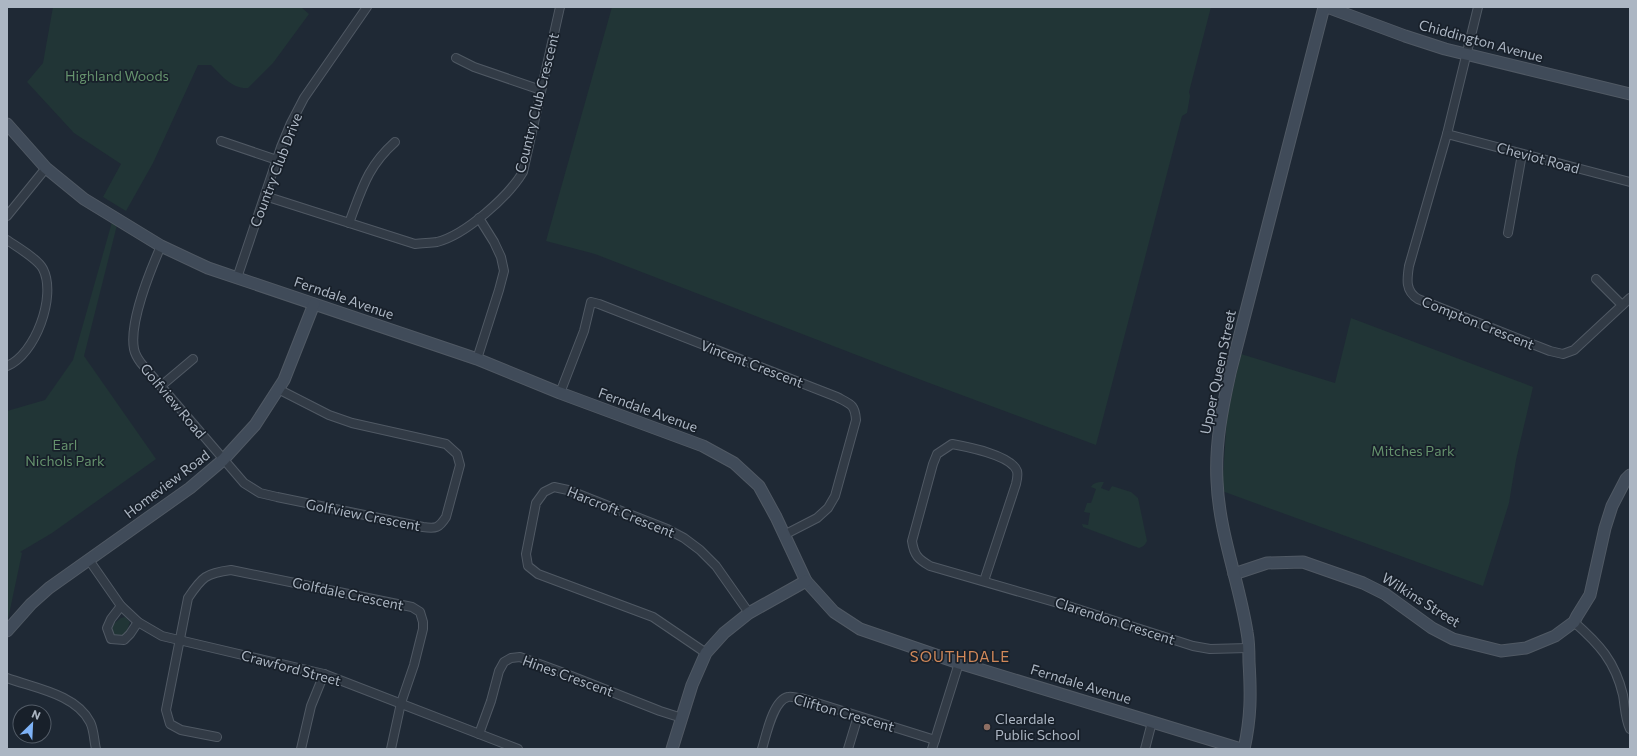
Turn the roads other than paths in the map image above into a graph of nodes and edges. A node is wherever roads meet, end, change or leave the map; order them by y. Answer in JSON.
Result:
{"nodes":[{"id":1,"x":367,"y":7,"type":"edge"},
{"id":2,"x":560,"y":7,"type":"edge"},
{"id":3,"x":1324,"y":7,"type":"edge"},
{"id":4,"x":1328,"y":7,"type":"edge"},
{"id":5,"x":1478,"y":7,"type":"edge"},
{"id":6,"x":1467,"y":54,"type":"junction"},
{"id":7,"x":456,"y":58,"type":"dead end"},
{"id":8,"x":541,"y":90,"type":"junction"},
{"id":9,"x":1630,"y":94,"type":"edge"},
{"id":10,"x":7,"y":124,"type":"edge"},
{"id":11,"x":1446,"y":134,"type":"junction"},
{"id":12,"x":221,"y":141,"type":"dead end"},
{"id":13,"x":395,"y":142,"type":"dead end"},
{"id":14,"x":1522,"y":154,"type":"junction"},
{"id":15,"x":277,"y":160,"type":"junction"},
{"id":16,"x":46,"y":168,"type":"junction"},
{"id":17,"x":1630,"y":182,"type":"edge"},
{"id":18,"x":265,"y":196,"type":"junction"},
{"id":19,"x":7,"y":216,"type":"edge"},
{"id":20,"x":478,"y":218,"type":"junction"},
{"id":21,"x":349,"y":223,"type":"junction"},
{"id":22,"x":1508,"y":233,"type":"dead end"},
{"id":23,"x":7,"y":240,"type":"edge"},
{"id":24,"x":161,"y":246,"type":"junction"},
{"id":25,"x":237,"y":278,"type":"junction"},
{"id":26,"x":1596,"y":279,"type":"dead end"},
{"id":27,"x":1630,"y":298,"type":"edge"},
{"id":28,"x":314,"y":304,"type":"junction"},
{"id":29,"x":1622,"y":305,"type":"junction"},
{"id":30,"x":193,"y":359,"type":"dead end"},
{"id":31,"x":477,"y":359,"type":"junction"},
{"id":32,"x":7,"y":366,"type":"edge"},
{"id":33,"x":162,"y":386,"type":"junction"},
{"id":34,"x":278,"y":389,"type":"junction"},
{"id":35,"x":560,"y":392,"type":"junction"},
{"id":36,"x":223,"y":460,"type":"junction"},
{"id":37,"x":1630,"y":475,"type":"edge"},
{"id":38,"x":784,"y":535,"type":"junction"},
{"id":39,"x":89,"y":560,"type":"junction"},
{"id":40,"x":1234,"y":574,"type":"junction"},
{"id":41,"x":806,"y":581,"type":"junction"},
{"id":42,"x":984,"y":581,"type":"junction"},
{"id":43,"x":121,"y":606,"type":"junction"},
{"id":44,"x":750,"y":613,"type":"junction"},
{"id":45,"x":138,"y":622,"type":"junction"},
{"id":46,"x":1574,"y":622,"type":"junction"},
{"id":47,"x":7,"y":631,"type":"edge"},
{"id":48,"x":181,"y":640,"type":"junction"},
{"id":49,"x":1248,"y":648,"type":"junction"},
{"id":50,"x":706,"y":653,"type":"junction"},
{"id":51,"x":959,"y":663,"type":"junction"},
{"id":52,"x":324,"y":674,"type":"junction"},
{"id":53,"x":7,"y":678,"type":"edge"},
{"id":54,"x":401,"y":703,"type":"junction"},
{"id":55,"x":858,"y":716,"type":"junction"},
{"id":56,"x":682,"y":718,"type":"junction"},
{"id":57,"x":1152,"y":722,"type":"junction"},
{"id":58,"x":1630,"y":729,"type":"edge"},
{"id":59,"x":479,"y":734,"type":"junction"},
{"id":60,"x":217,"y":737,"type":"dead end"},
{"id":61,"x":935,"y":740,"type":"junction"},
{"id":62,"x":96,"y":749,"type":"edge"},
{"id":63,"x":301,"y":749,"type":"edge"},
{"id":64,"x":391,"y":749,"type":"edge"},
{"id":65,"x":518,"y":749,"type":"edge"},
{"id":66,"x":672,"y":749,"type":"edge"},
{"id":67,"x":762,"y":749,"type":"edge"},
{"id":68,"x":848,"y":749,"type":"edge"},
{"id":69,"x":932,"y":749,"type":"edge"},
{"id":70,"x":1145,"y":749,"type":"edge"},
{"id":71,"x":1243,"y":749,"type":"edge"}],
"edges":[{"from":1,"to":15,"type":"street","name":"Country Club Drive"},
{"from":2,"to":8,"type":"street","name":"Country Club Crescent"},
{"from":3,"to":40,"type":"street","name":"Upper Queen Street"},
{"from":4,"to":6,"type":"street","name":"Chiddington Avenue"},
{"from":5,"to":6,"type":"street","name":"Compton Crescent"},
{"from":6,"to":9,"type":"street","name":"Chiddington Avenue"},
{"from":6,"to":11,"type":"street","name":"Compton Crescent"},
{"from":7,"to":8,"type":"street"},
{"from":8,"to":20,"type":"street","name":"Country Club Crescent"},
{"from":10,"to":16,"type":"street","name":"Ferndale Avenue"},
{"from":11,"to":14,"type":"street","name":"Cheviot Road"},
{"from":11,"to":29,"type":"street","name":"Compton Crescent"},
{"from":12,"to":15,"type":"street"},
{"from":13,"to":21,"type":"street"},
{"from":14,"to":17,"type":"street","name":"Cheviot Road"},
{"from":14,"to":22,"type":"street"},
{"from":15,"to":18,"type":"street","name":"Country Club Drive"},
{"from":16,"to":19,"type":"street"},
{"from":16,"to":24,"type":"street","name":"Ferndale Avenue"},
{"from":18,"to":21,"type":"street","name":"Country Club Crescent"},
{"from":18,"to":25,"type":"street","name":"Country Club Drive"},
{"from":20,"to":21,"type":"street","name":"Country Club Crescent"},
{"from":20,"to":31,"type":"street"},
{"from":23,"to":32,"type":"street"},
{"from":24,"to":25,"type":"street","name":"Ferndale Avenue"},
{"from":24,"to":33,"type":"street","name":"Golfview Road"},
{"from":25,"to":28,"type":"street","name":"Ferndale Avenue"},
{"from":26,"to":29,"type":"street"},
{"from":27,"to":29,"type":"street","name":"Compton Crescent"},
{"from":28,"to":31,"type":"street","name":"Ferndale Avenue"},
{"from":28,"to":34,"type":"street","name":"Homeview Road"},
{"from":30,"to":33,"type":"street"},
{"from":31,"to":35,"type":"street","name":"Ferndale Avenue"},
{"from":33,"to":36,"type":"street","name":"Golfview Road"},
{"from":34,"to":36,"type":"street","name":"Homeview Road"},
{"from":34,"to":36,"type":"street","name":"Golfview Crescent"},
{"from":35,"to":38,"type":"street","name":"Ferndale Avenue"},
{"from":35,"to":38,"type":"street","name":"Vincent Crescent"},
{"from":36,"to":39,"type":"street","name":"Homeview Road"},
{"from":37,"to":46,"type":"street","name":"Wilkins Street"},
{"from":38,"to":41,"type":"street","name":"Ferndale Avenue"},
{"from":39,"to":43,"type":"street","name":"Crawford Street"},
{"from":39,"to":47,"type":"street","name":"Homeview Road"},
{"from":40,"to":46,"type":"street","name":"Wilkins Street"},
{"from":40,"to":49,"type":"street","name":"Upper Queen Street"},
{"from":41,"to":44,"type":"street"},
{"from":41,"to":51,"type":"street","name":"Ferndale Avenue"},
{"from":42,"to":42,"type":"street","name":"Clarendon Crescent"},
{"from":42,"to":49,"type":"street","name":"Clarendon Crescent"},
{"from":43,"to":45,"type":"street","name":"Crawford Street"},
{"from":43,"to":45,"type":"street"},
{"from":44,"to":50,"type":"street"},
{"from":44,"to":50,"type":"street","name":"Harcroft Crescent"},
{"from":45,"to":48,"type":"street","name":"Crawford Street"},
{"from":46,"to":58,"type":"street"},
{"from":48,"to":52,"type":"street","name":"Crawford Street"},
{"from":48,"to":54,"type":"street","name":"Golfdale Crescent"},
{"from":48,"to":60,"type":"street","name":"Golfdale Crescent"},
{"from":49,"to":71,"type":"street","name":"Upper Queen Street"},
{"from":50,"to":56,"type":"street"},
{"from":51,"to":57,"type":"street","name":"Ferndale Avenue"},
{"from":51,"to":61,"type":"street"},
{"from":52,"to":54,"type":"street","name":"Crawford Street"},
{"from":52,"to":63,"type":"street"},
{"from":53,"to":62,"type":"street"},
{"from":54,"to":59,"type":"street","name":"Crawford Street"},
{"from":54,"to":64,"type":"street","name":"Golfdale Crescent"},
{"from":55,"to":61,"type":"street","name":"Clifton Crescent"},
{"from":55,"to":67,"type":"street","name":"Clifton Crescent"},
{"from":55,"to":68,"type":"street"},
{"from":56,"to":59,"type":"street","name":"Hines Crescent"},
{"from":56,"to":66,"type":"street"},
{"from":57,"to":70,"type":"street"},
{"from":57,"to":71,"type":"street","name":"Ferndale Avenue"},
{"from":59,"to":65,"type":"street","name":"Crawford Street"},
{"from":61,"to":69,"type":"street"}]}
